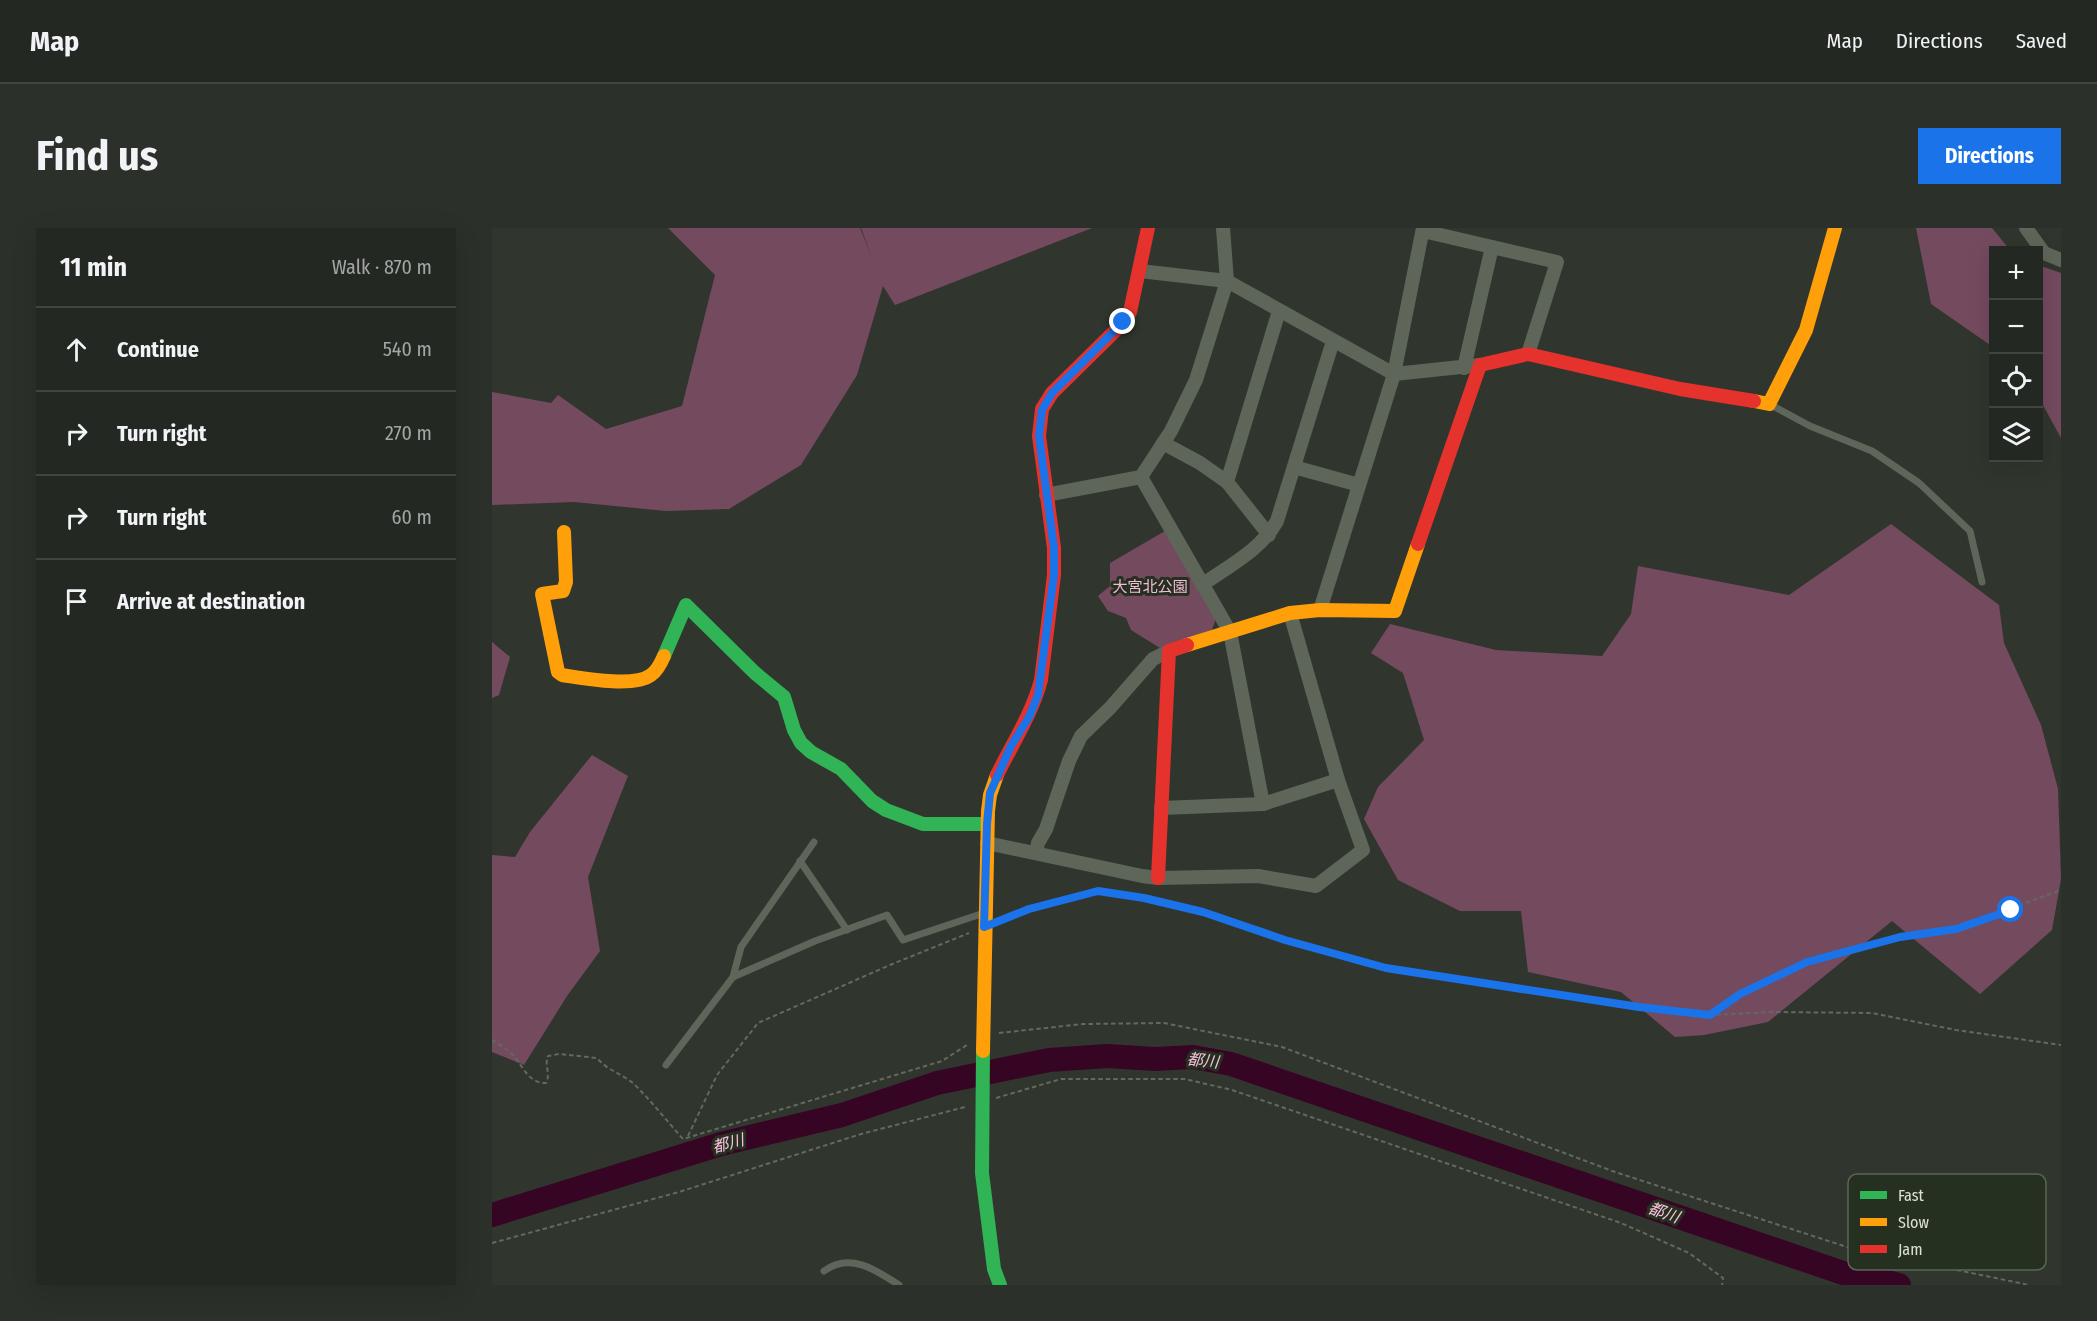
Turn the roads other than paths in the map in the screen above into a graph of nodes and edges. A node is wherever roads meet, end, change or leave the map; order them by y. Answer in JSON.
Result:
{"nodes":[{"id":1,"x":1148,"y":228,"type":"edge"},
{"id":2,"x":1223,"y":228,"type":"edge"},
{"id":3,"x":1835,"y":228,"type":"edge"},
{"id":4,"x":2026,"y":228,"type":"edge"},
{"id":5,"x":1423,"y":230,"type":"edge"},
{"id":6,"x":1492,"y":247,"type":"junction"},
{"id":7,"x":2061,"y":260,"type":"edge"},
{"id":8,"x":1140,"y":271,"type":"junction"},
{"id":9,"x":1227,"y":281,"type":"junction"},
{"id":10,"x":1279,"y":311,"type":"junction"},
{"id":11,"x":1333,"y":341,"type":"junction"},
{"id":12,"x":1528,"y":354,"type":"junction"},
{"id":13,"x":1480,"y":365,"type":"junction"},
{"id":14,"x":1464,"y":368,"type":"junction"},
{"id":15,"x":1394,"y":374,"type":"junction"},
{"id":16,"x":1769,"y":404,"type":"junction"},
{"id":17,"x":1163,"y":443,"type":"junction"},
{"id":18,"x":1294,"y":467,"type":"junction"},
{"id":19,"x":1141,"y":477,"type":"junction"},
{"id":20,"x":1227,"y":482,"type":"junction"},
{"id":21,"x":1359,"y":486,"type":"junction"},
{"id":22,"x":1046,"y":495,"type":"junction"},
{"id":23,"x":564,"y":532,"type":"dead end"},
{"id":24,"x":1269,"y":535,"type":"junction"},
{"id":25,"x":1982,"y":582,"type":"dead end"},
{"id":26,"x":1202,"y":585,"type":"junction"},
{"id":27,"x":1320,"y":610,"type":"junction"},
{"id":28,"x":1290,"y":613,"type":"junction"},
{"id":29,"x":1230,"y":632,"type":"junction"},
{"id":30,"x":1169,"y":651,"type":"junction"},
{"id":31,"x":1338,"y":780,"type":"junction"},
{"id":32,"x":1263,"y":804,"type":"junction"},
{"id":33,"x":1161,"y":808,"type":"junction"},
{"id":34,"x":987,"y":824,"type":"junction"},
{"id":35,"x":814,"y":842,"type":"dead end"},
{"id":36,"x":987,"y":843,"type":"junction"},
{"id":37,"x":1036,"y":853,"type":"junction"},
{"id":38,"x":800,"y":861,"type":"junction"},
{"id":39,"x":1158,"y":878,"type":"junction"},
{"id":40,"x":984,"y":920,"type":"junction"},
{"id":41,"x":847,"y":930,"type":"junction"},
{"id":42,"x":732,"y":977,"type":"junction"},
{"id":43,"x":666,"y":1065,"type":"dead end"},
{"id":44,"x":824,"y":1271,"type":"dead end"},
{"id":45,"x":899,"y":1285,"type":"edge"},
{"id":46,"x":1000,"y":1285,"type":"edge"}],
"edges":[{"from":1,"to":8,"type":"street"},
{"from":2,"to":9,"type":"street"},
{"from":3,"to":16,"type":"street"},
{"from":4,"to":7,"type":"street"},
{"from":5,"to":6,"type":"street"},
{"from":5,"to":15,"type":"street"},
{"from":6,"to":12,"type":"street"},
{"from":6,"to":14,"type":"street"},
{"from":8,"to":9,"type":"street"},
{"from":8,"to":22,"type":"street"},
{"from":9,"to":10,"type":"street"},
{"from":9,"to":17,"type":"street"},
{"from":10,"to":11,"type":"street"},
{"from":10,"to":20,"type":"street"},
{"from":11,"to":15,"type":"street"},
{"from":11,"to":18,"type":"street"},
{"from":12,"to":13,"type":"street"},
{"from":12,"to":16,"type":"street"},
{"from":13,"to":14,"type":"street"},
{"from":13,"to":27,"type":"street"},
{"from":14,"to":15,"type":"street"},
{"from":15,"to":21,"type":"street"},
{"from":16,"to":25,"type":"lane"},
{"from":17,"to":19,"type":"street"},
{"from":17,"to":20,"type":"street"},
{"from":18,"to":21,"type":"street"},
{"from":18,"to":24,"type":"street"},
{"from":19,"to":22,"type":"street"},
{"from":19,"to":26,"type":"street"},
{"from":20,"to":24,"type":"street"},
{"from":21,"to":27,"type":"street"},
{"from":22,"to":34,"type":"street"},
{"from":23,"to":34,"type":"street"},
{"from":24,"to":26,"type":"street"},
{"from":26,"to":29,"type":"street"},
{"from":27,"to":28,"type":"street"},
{"from":28,"to":29,"type":"street"},
{"from":28,"to":31,"type":"street"},
{"from":29,"to":30,"type":"street"},
{"from":29,"to":32,"type":"street"},
{"from":30,"to":33,"type":"street"},
{"from":30,"to":37,"type":"street"},
{"from":31,"to":32,"type":"street"},
{"from":31,"to":39,"type":"street"},
{"from":32,"to":33,"type":"street"},
{"from":33,"to":39,"type":"street"},
{"from":34,"to":36,"type":"street"},
{"from":35,"to":38,"type":"lane"},
{"from":36,"to":37,"type":"street"},
{"from":36,"to":40,"type":"street"},
{"from":37,"to":39,"type":"street"},
{"from":38,"to":41,"type":"lane"},
{"from":38,"to":42,"type":"lane"},
{"from":40,"to":41,"type":"lane"},
{"from":40,"to":46,"type":"street"},
{"from":41,"to":42,"type":"lane"},
{"from":42,"to":43,"type":"lane"},
{"from":44,"to":45,"type":"lane"}]}
